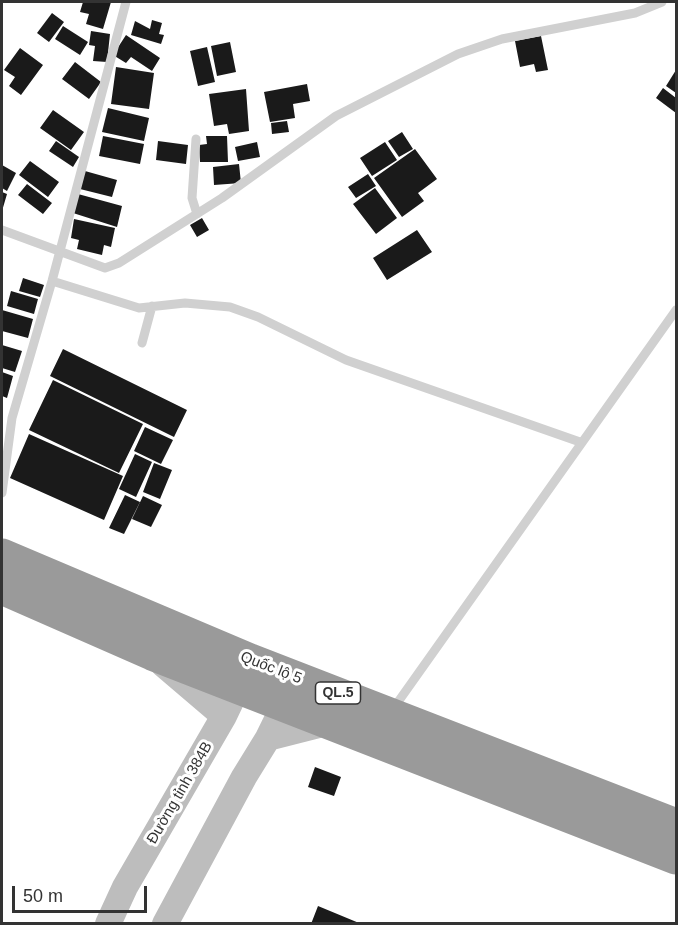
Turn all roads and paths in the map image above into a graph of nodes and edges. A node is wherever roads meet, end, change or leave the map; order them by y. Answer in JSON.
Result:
{"nodes":[{"id":1,"x":126,"y":2,"type":"edge"},
{"id":2,"x":662,"y":2,"type":"edge"},
{"id":3,"x":196,"y":139,"type":"dead end"},
{"id":4,"x":197,"y":214,"type":"junction"},
{"id":5,"x":2,"y":230,"type":"edge"},
{"id":6,"x":58,"y":256,"type":"junction"},
{"id":7,"x":53,"y":277,"type":"junction"},
{"id":8,"x":152,"y":306,"type":"junction"},
{"id":9,"x":676,"y":310,"type":"edge"},
{"id":10,"x":142,"y":343,"type":"dead end"},
{"id":11,"x":580,"y":442,"type":"junction"},
{"id":12,"x":2,"y":493,"type":"edge"},
{"id":13,"x":2,"y":555,"type":"edge"},
{"id":14,"x":2,"y":588,"type":"edge"},
{"id":15,"x":152,"y":654,"type":"junction"},
{"id":16,"x":244,"y":674,"type":"junction"},
{"id":17,"x":291,"y":692,"type":"junction"},
{"id":18,"x":390,"y":713,"type":"junction"},
{"id":19,"x":224,"y":717,"type":"junction"},
{"id":20,"x":331,"y":722,"type":"junction"},
{"id":21,"x":268,"y":738,"type":"junction"},
{"id":22,"x":676,"y":825,"type":"edge"},
{"id":23,"x":676,"y":858,"type":"edge"},
{"id":24,"x":108,"y":924,"type":"edge"},
{"id":25,"x":165,"y":924,"type":"edge"}],
"edges":[{"from":1,"to":6,"type":"lane"},
{"from":2,"to":4,"type":"lane"},
{"from":3,"to":4,"type":"lane"},
{"from":4,"to":6,"type":"lane"},
{"from":5,"to":6,"type":"lane"},
{"from":6,"to":7,"type":"lane"},
{"from":7,"to":8,"type":"lane"},
{"from":7,"to":12,"type":"lane"},
{"from":8,"to":10,"type":"lane"},
{"from":8,"to":11,"type":"lane"},
{"from":9,"to":11,"type":"lane"},
{"from":11,"to":18,"type":"lane"},
{"from":13,"to":16,"type":"highway","name":"Quốc lộ 5","number":"QL.5"},
{"from":14,"to":15,"type":"highway","name":"Quốc lộ 5","number":"QL.5"},
{"from":15,"to":16,"type":"highway","name":"Quốc lộ 5","number":"QL.5"},
{"from":15,"to":19,"type":"street"},
{"from":16,"to":17,"type":"highway","name":"Quốc lộ 5","number":"QL.5"},
{"from":16,"to":19,"type":"street","name":"Đường tỉnh 384B"},
{"from":17,"to":18,"type":"highway","name":"Quốc lộ 5","number":"QL.5"},
{"from":17,"to":20,"type":"highway","name":"Quốc lộ 5","number":"QL.5"},
{"from":17,"to":21,"type":"street"},
{"from":18,"to":22,"type":"highway","name":"Quốc lộ 5","number":"QL.5"},
{"from":19,"to":24,"type":"street","name":"Đường tỉnh 384B"},
{"from":20,"to":21,"type":"street"},
{"from":20,"to":23,"type":"highway","name":"Quốc lộ 5","number":"QL.5"},
{"from":21,"to":25,"type":"street"}]}
